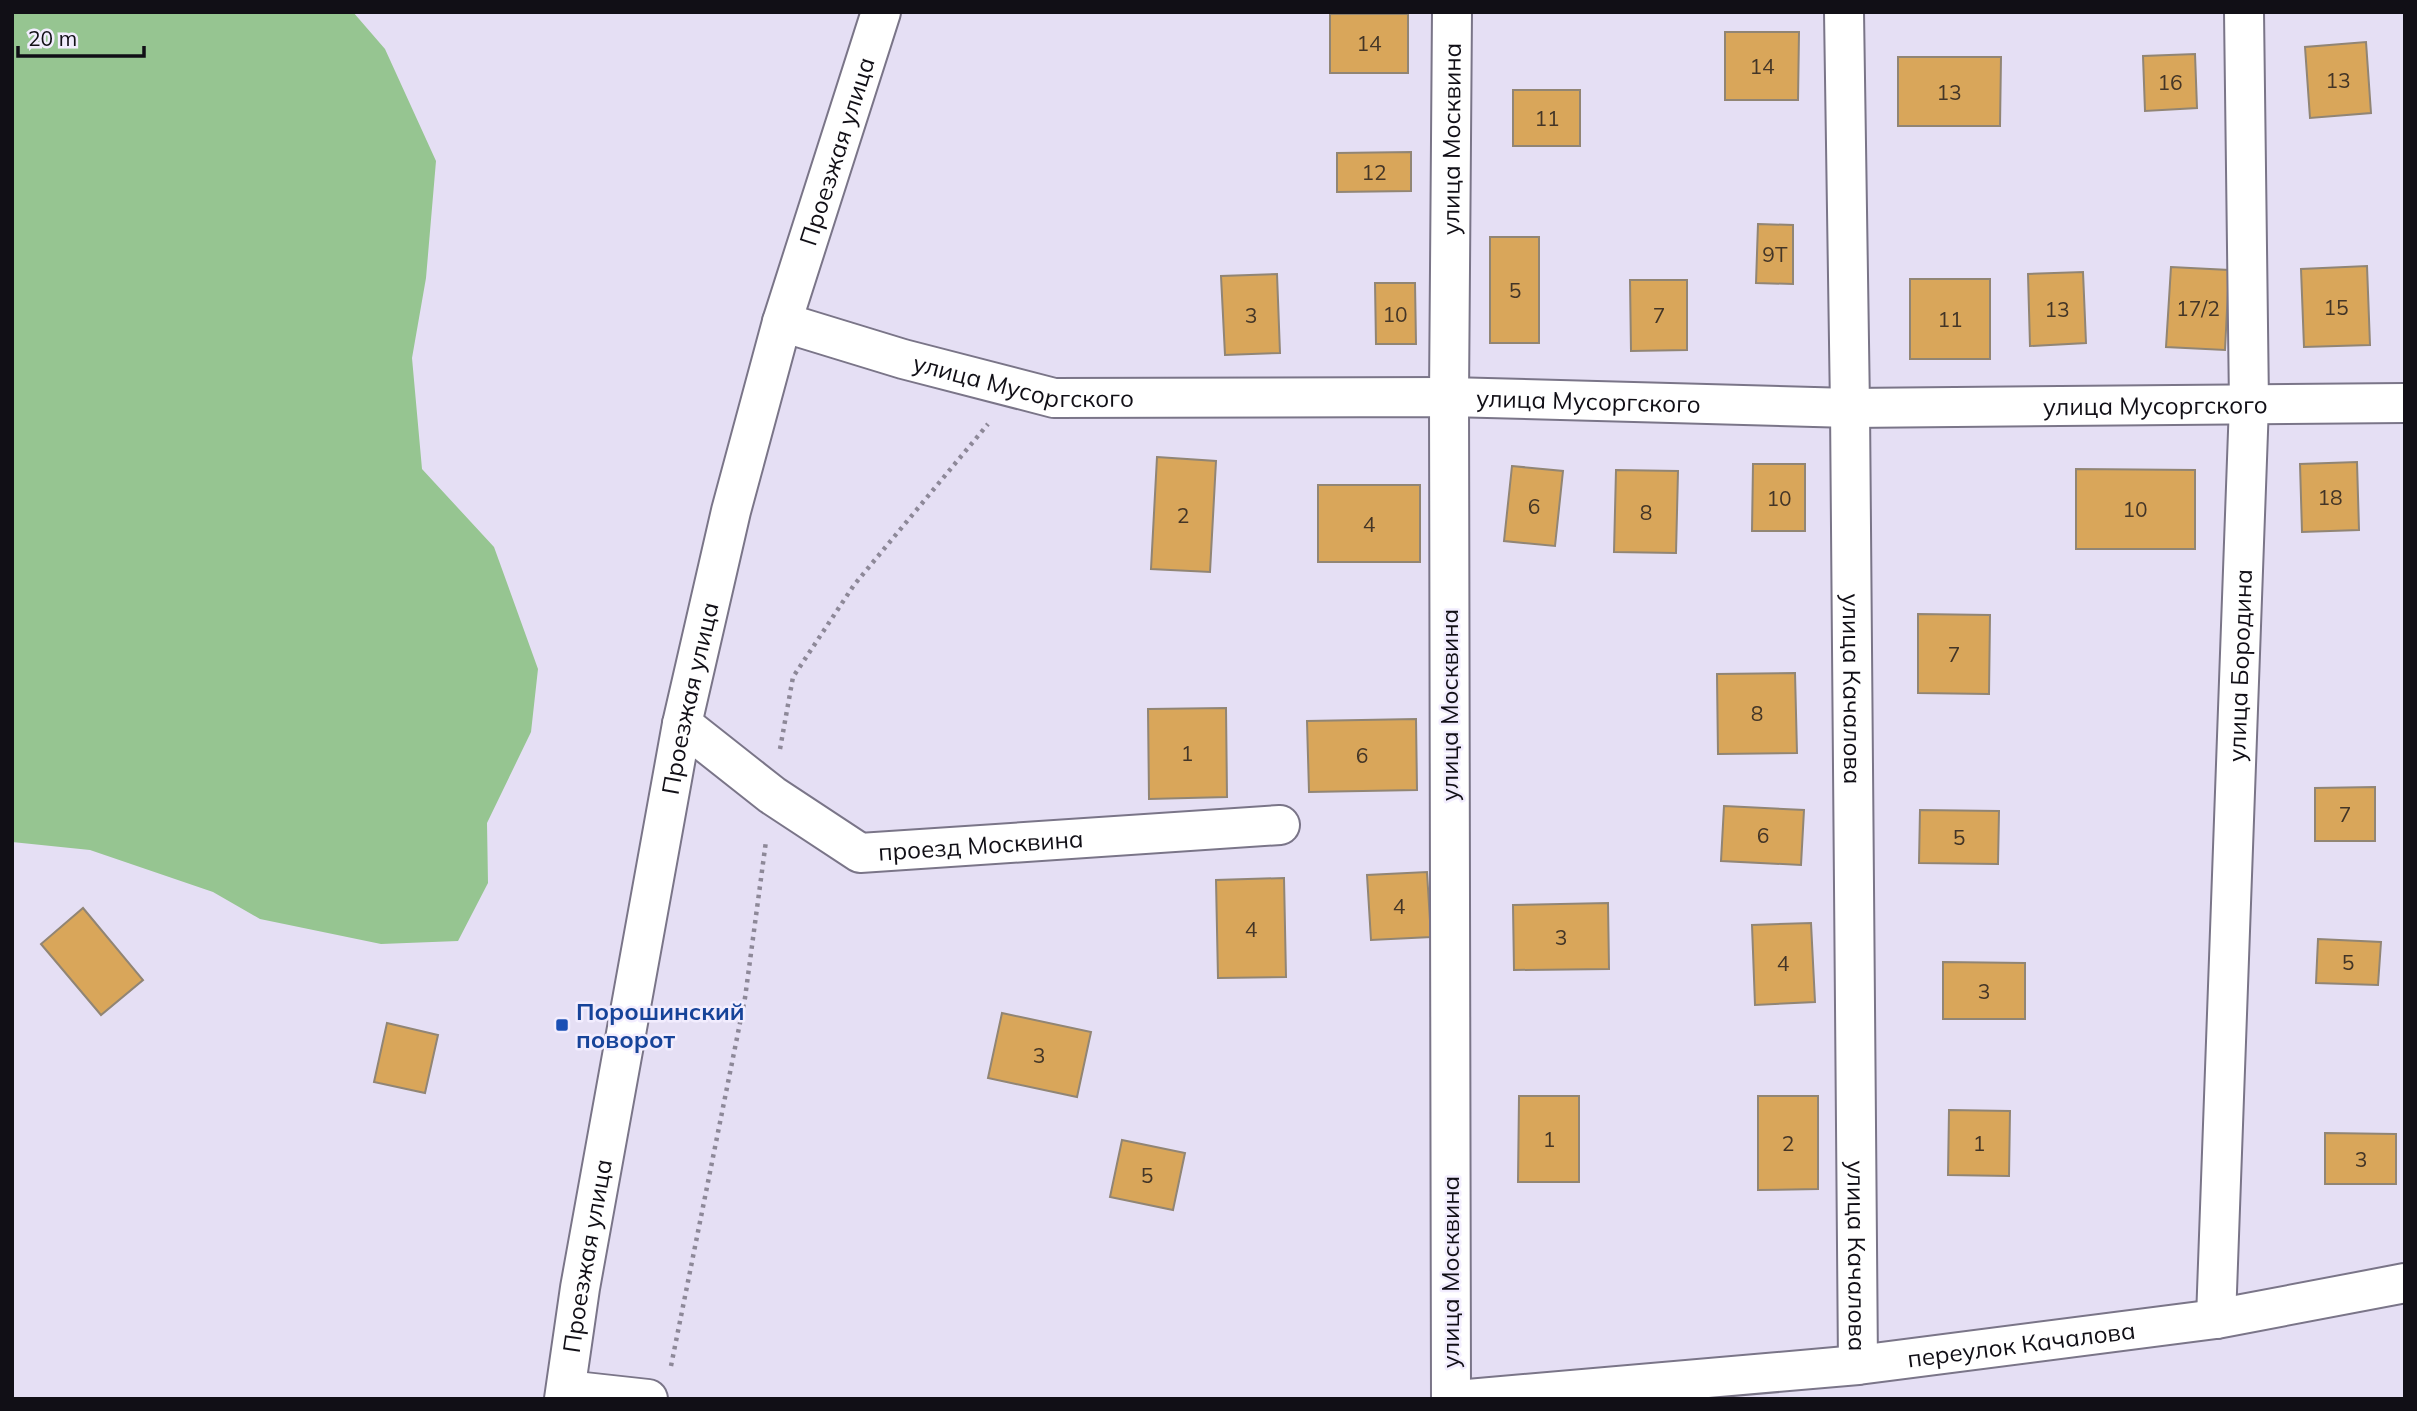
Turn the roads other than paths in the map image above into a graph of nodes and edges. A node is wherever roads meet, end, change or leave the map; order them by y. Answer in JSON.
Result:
{"nodes":[{"id":1,"x":881,"y":12,"type":"edge"},
{"id":2,"x":1452,"y":12,"type":"edge"},
{"id":3,"x":1844,"y":12,"type":"edge"},
{"id":4,"x":2244,"y":12,"type":"edge"},
{"id":5,"x":782,"y":322,"type":"junction"},
{"id":6,"x":1449,"y":397,"type":"junction"},
{"id":7,"x":2405,"y":403,"type":"edge"},
{"id":8,"x":2249,"y":404,"type":"junction"},
{"id":9,"x":1850,"y":408,"type":"junction"},
{"id":10,"x":682,"y":724,"type":"junction"},
{"id":11,"x":1280,"y":825,"type":"dead end"},
{"id":12,"x":2405,"y":1283,"type":"edge"},
{"id":13,"x":2216,"y":1319,"type":"junction"},
{"id":14,"x":1858,"y":1365,"type":"junction"},
{"id":15,"x":565,"y":1394,"type":"edge"},
{"id":16,"x":648,"y":1399,"type":"edge"},
{"id":17,"x":1451,"y":1399,"type":"edge"},
{"id":18,"x":1468,"y":1399,"type":"edge"}],
"edges":[{"from":1,"to":5,"type":"street","name":"Проезжая улица"},
{"from":2,"to":6,"type":"street","name":"улица Москвина"},
{"from":3,"to":9,"type":"street","name":"улица Качалова"},
{"from":4,"to":8,"type":"street","name":"улица Бородина"},
{"from":5,"to":6,"type":"street","name":"улица Мусоргского"},
{"from":5,"to":10,"type":"street","name":"Проезжая улица"},
{"from":6,"to":9,"type":"street","name":"улица Мусоргского"},
{"from":6,"to":17,"type":"street","name":"улица Москвина"},
{"from":7,"to":8,"type":"street","name":"улица Мусоргского"},
{"from":8,"to":9,"type":"street","name":"улица Мусоргского"},
{"from":8,"to":13,"type":"street","name":"улица Бородина"},
{"from":9,"to":14,"type":"street","name":"улица Качалова"},
{"from":10,"to":11,"type":"street","name":"проезд Москвина"},
{"from":10,"to":15,"type":"street","name":"Проезжая улица"},
{"from":12,"to":13,"type":"street","name":"переулок Качалова"},
{"from":13,"to":14,"type":"street","name":"переулок Качалова"},
{"from":14,"to":18,"type":"street","name":"переулок Качалова"},
{"from":15,"to":16,"type":"street"}]}
